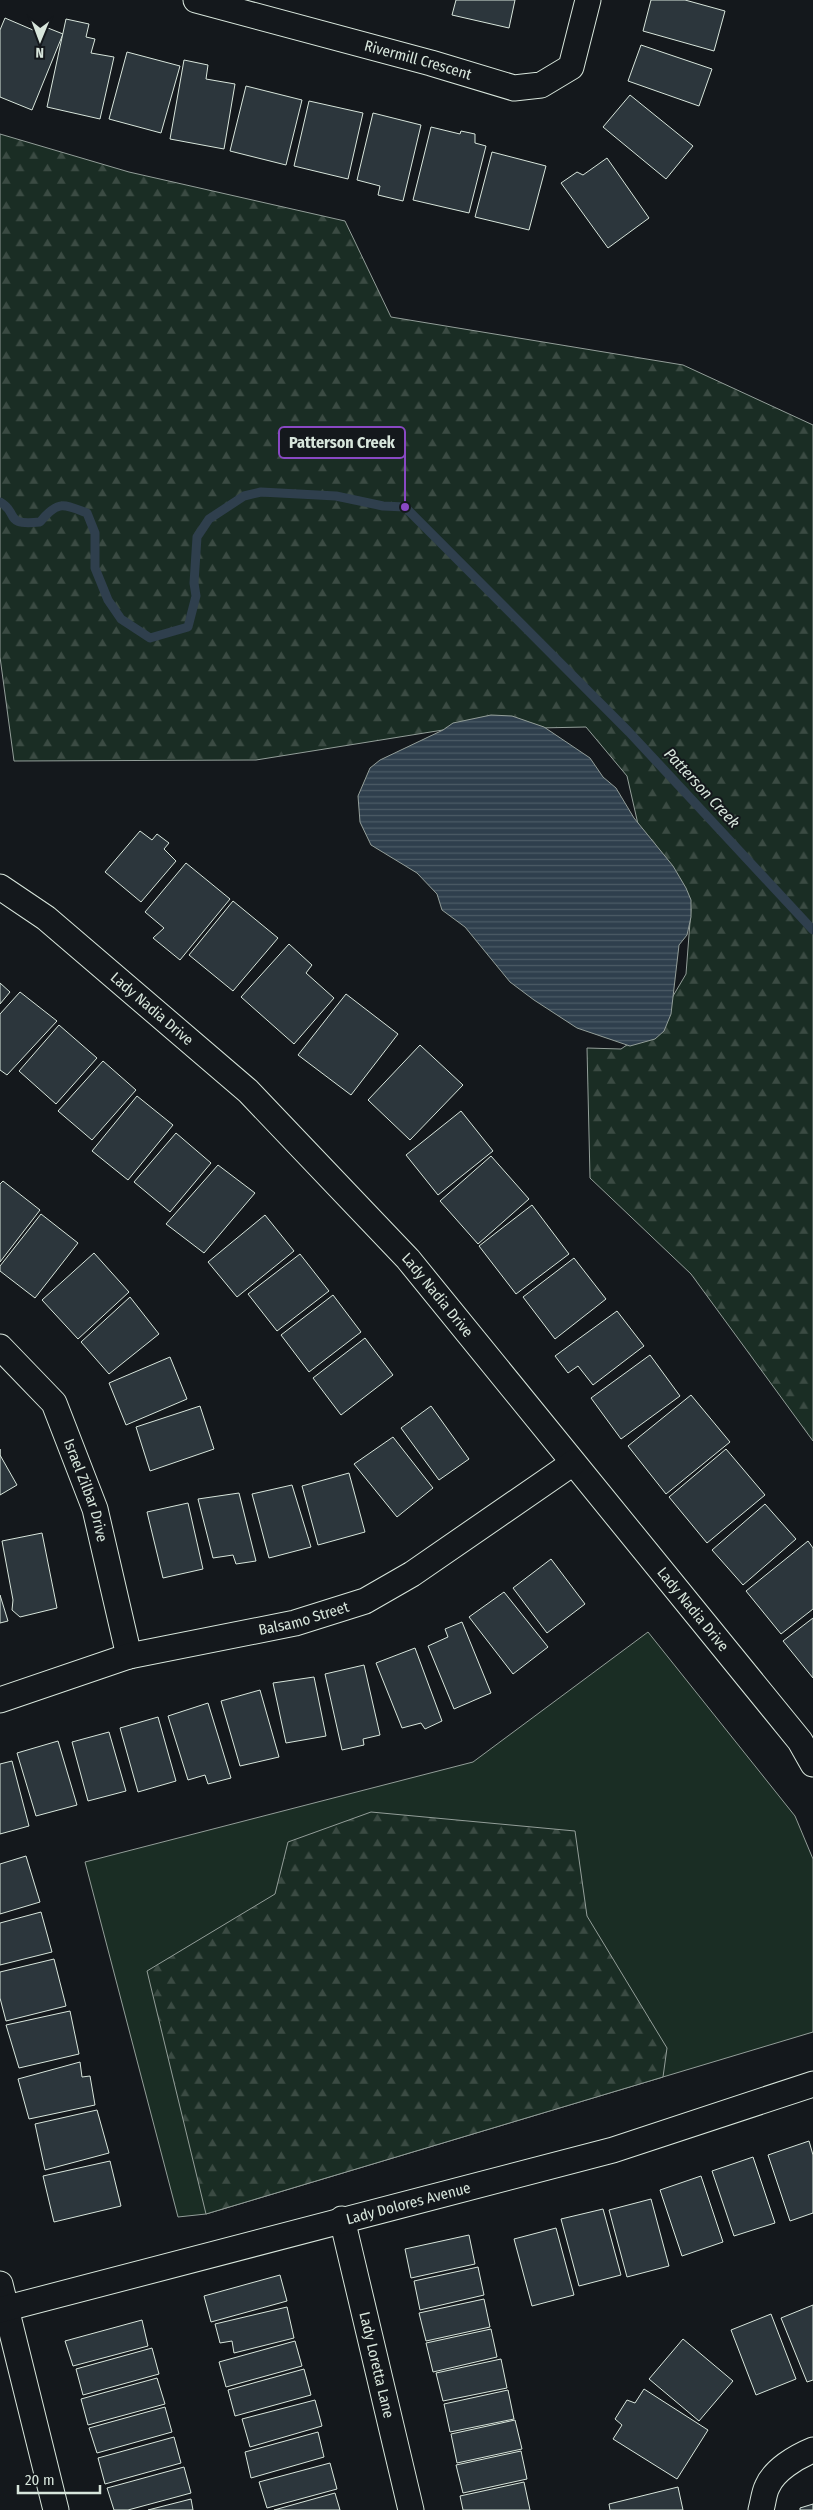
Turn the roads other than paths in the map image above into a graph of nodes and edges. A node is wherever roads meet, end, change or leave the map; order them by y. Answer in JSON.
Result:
{"nodes":[{"id":1,"x":196,"y":0,"type":"edge"},
{"id":2,"x":588,"y":0,"type":"edge"},
{"id":3,"x":229,"y":5,"type":"edge"},
{"id":4,"x":0,"y":887,"type":"edge"},
{"id":5,"x":0,"y":1347,"type":"edge"},
{"id":6,"x":573,"y":1463,"type":"junction"},
{"id":7,"x":129,"y":1656,"type":"junction"},
{"id":8,"x":0,"y":1700,"type":"edge"},
{"id":9,"x":813,"y":1764,"type":"edge"},
{"id":10,"x":813,"y":2084,"type":"edge"},
{"id":11,"x":342,"y":2219,"type":"junction"},
{"id":12,"x":0,"y":2284,"type":"edge"},
{"id":13,"x":3,"y":2309,"type":"edge"},
{"id":14,"x":813,"y":2450,"type":"edge"},
{"id":15,"x":56,"y":2510,"type":"edge"},
{"id":16,"x":411,"y":2510,"type":"edge"},
{"id":17,"x":762,"y":2510,"type":"edge"}],
"edges":[{"from":1,"to":3,"type":"street","name":"Rivermill Crescent"},
{"from":2,"to":3,"type":"street","name":"Rivermill Crescent"},
{"from":4,"to":6,"type":"street","name":"Lady Nadia Drive"},
{"from":5,"to":7,"type":"street","name":"Israel Zilbar Drive"},
{"from":6,"to":7,"type":"street","name":"Balsamo Street"},
{"from":6,"to":9,"type":"street","name":"Lady Nadia Drive"},
{"from":7,"to":8,"type":"street","name":"Balsamo Street"},
{"from":10,"to":11,"type":"street","name":"Lady Dolores Avenue"},
{"from":11,"to":13,"type":"street","name":"Lady Dolores Avenue"},
{"from":11,"to":16,"type":"street","name":"Lady Loretta Lane"},
{"from":12,"to":13,"type":"street"},
{"from":13,"to":15,"type":"street"},
{"from":14,"to":17,"type":"street"}]}
